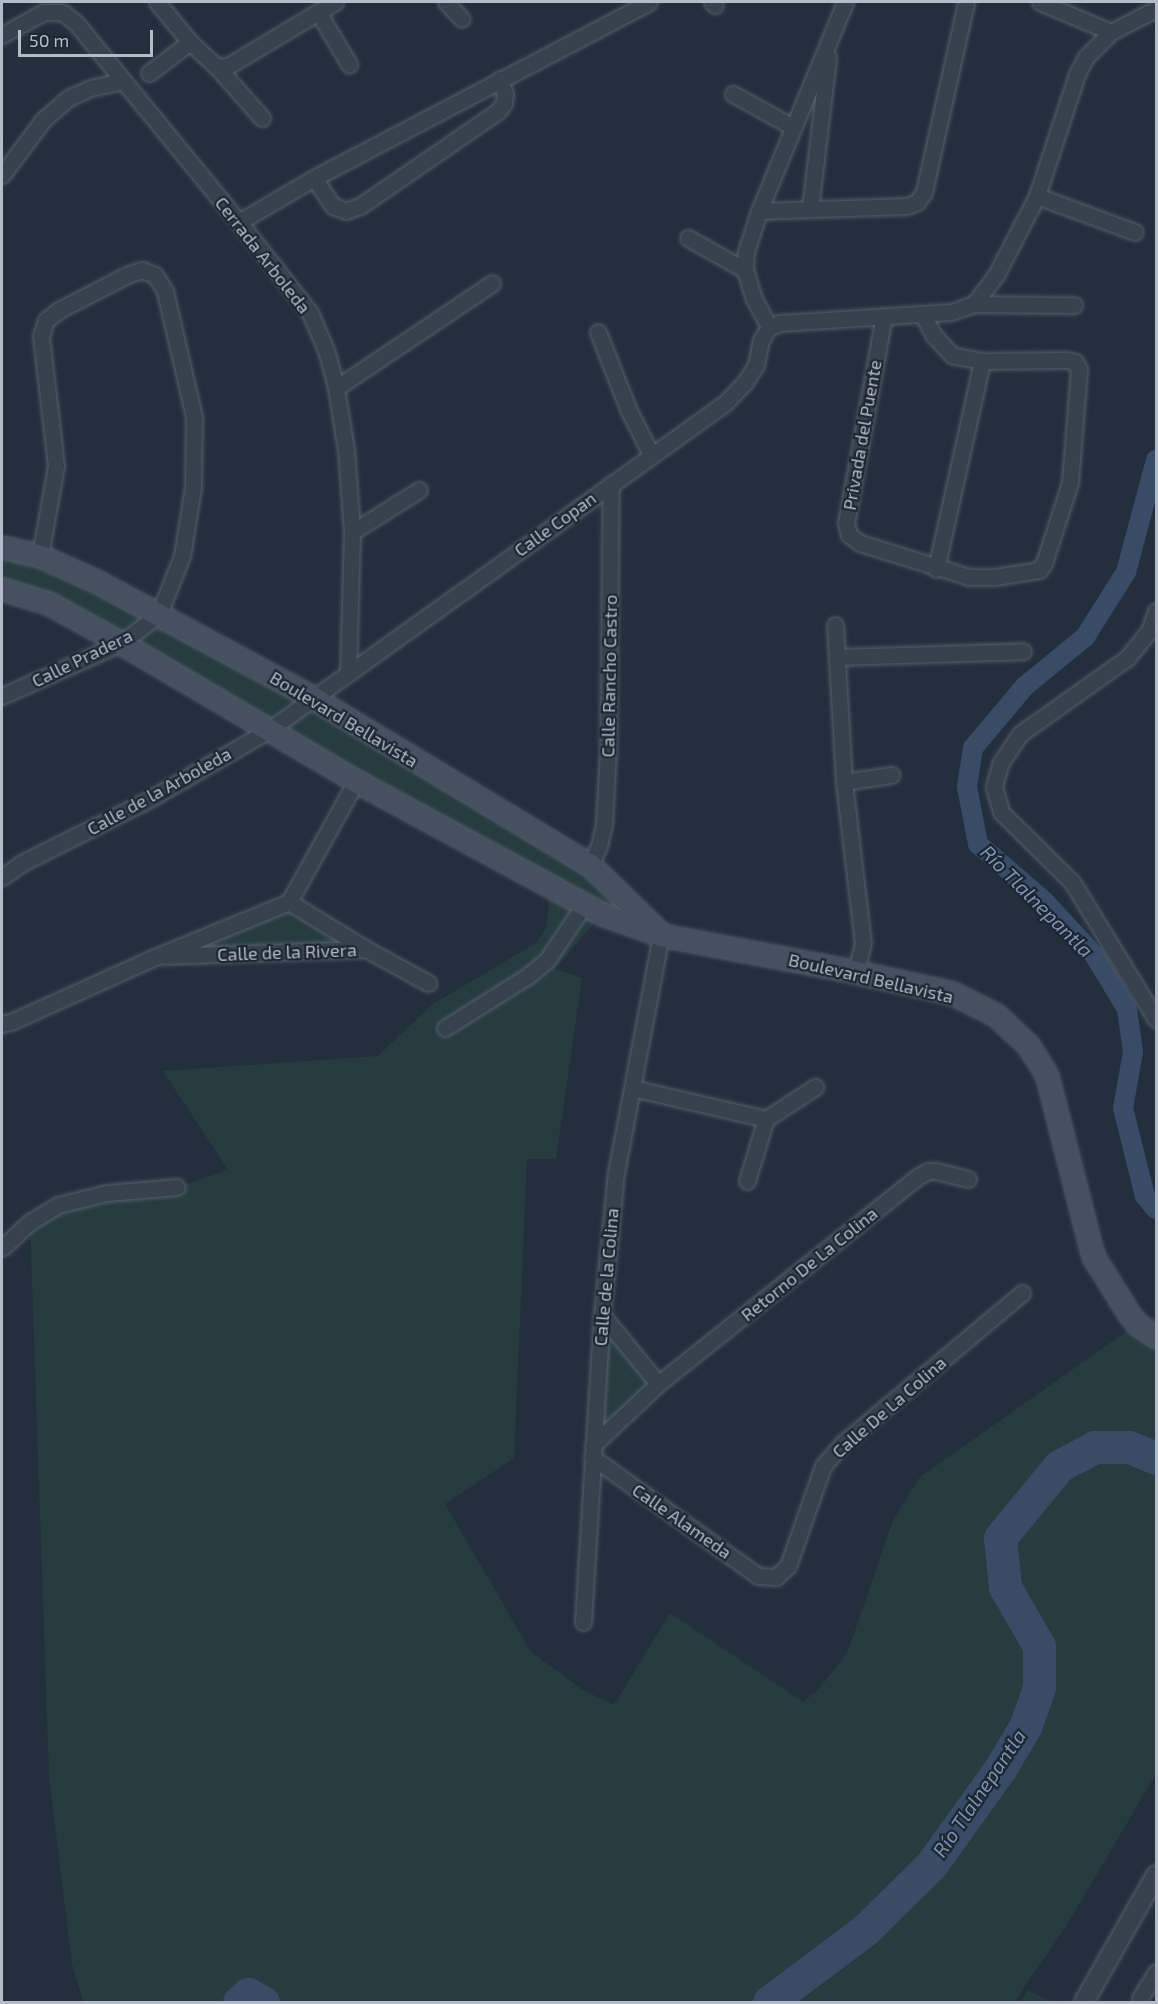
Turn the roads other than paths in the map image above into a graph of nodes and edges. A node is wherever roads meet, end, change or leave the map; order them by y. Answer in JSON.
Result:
{"nodes":[{"id":1,"x":157,"y":2,"type":"edge"},
{"id":2,"x":335,"y":2,"type":"edge"},
{"id":3,"x":446,"y":2,"type":"edge"},
{"id":4,"x":649,"y":2,"type":"edge"},
{"id":5,"x":845,"y":2,"type":"edge"},
{"id":6,"x":966,"y":2,"type":"edge"},
{"id":7,"x":1040,"y":2,"type":"edge"},
{"id":8,"x":1156,"y":9,"type":"edge"},
{"id":9,"x":318,"y":12,"type":"junction"},
{"id":10,"x":462,"y":20,"type":"dead end"},
{"id":11,"x":1112,"y":32,"type":"junction"},
{"id":12,"x":2,"y":35,"type":"edge"},
{"id":13,"x":830,"y":39,"type":"junction"},
{"id":14,"x":190,"y":42,"type":"junction"},
{"id":15,"x":349,"y":64,"type":"dead end"},
{"id":16,"x":217,"y":67,"type":"junction"},
{"id":17,"x":149,"y":73,"type":"dead end"},
{"id":18,"x":500,"y":80,"type":"junction"},
{"id":19,"x":123,"y":81,"type":"junction"},
{"id":20,"x":733,"y":94,"type":"dead end"},
{"id":21,"x":262,"y":118,"type":"dead end"},
{"id":22,"x":794,"y":127,"type":"junction"},
{"id":23,"x":2,"y":175,"type":"edge"},
{"id":24,"x":314,"y":178,"type":"junction"},
{"id":25,"x":1037,"y":196,"type":"junction"},
{"id":26,"x":810,"y":209,"type":"junction"},
{"id":27,"x":759,"y":211,"type":"junction"},
{"id":28,"x":239,"y":222,"type":"junction"},
{"id":29,"x":1135,"y":232,"type":"dead end"},
{"id":30,"x":688,"y":238,"type":"dead end"},
{"id":31,"x":744,"y":270,"type":"junction"},
{"id":32,"x":492,"y":283,"type":"dead end"},
{"id":33,"x":974,"y":304,"type":"junction"},
{"id":34,"x":1074,"y":305,"type":"dead end"},
{"id":35,"x":923,"y":315,"type":"junction"},
{"id":36,"x":884,"y":316,"type":"junction"},
{"id":37,"x":769,"y":327,"type":"junction"},
{"id":38,"x":598,"y":332,"type":"dead end"},
{"id":39,"x":982,"y":361,"type":"junction"},
{"id":40,"x":336,"y":388,"type":"junction"},
{"id":41,"x":651,"y":454,"type":"junction"},
{"id":42,"x":611,"y":484,"type":"junction"},
{"id":43,"x":420,"y":490,"type":"dead end"},
{"id":44,"x":352,"y":532,"type":"junction"},
{"id":45,"x":2,"y":547,"type":"edge"},
{"id":46,"x":40,"y":556,"type":"junction"},
{"id":47,"x":936,"y":569,"type":"junction"},
{"id":48,"x":2,"y":589,"type":"edge"},
{"id":49,"x":1156,"y":611,"type":"edge"},
{"id":50,"x":159,"y":614,"type":"junction"},
{"id":51,"x":835,"y":625,"type":"dead end"},
{"id":52,"x":122,"y":642,"type":"junction"},
{"id":53,"x":1023,"y":651,"type":"dead end"},
{"id":54,"x":837,"y":657,"type":"junction"},
{"id":55,"x":348,"y":673,"type":"junction"},
{"id":56,"x":2,"y":696,"type":"edge"},
{"id":57,"x":313,"y":698,"type":"junction"},
{"id":58,"x":269,"y":730,"type":"junction"},
{"id":59,"x":891,"y":775,"type":"dead end"},
{"id":60,"x":356,"y":780,"type":"junction"},
{"id":61,"x":844,"y":782,"type":"junction"},
{"id":62,"x":590,"y":865,"type":"junction"},
{"id":63,"x":2,"y":877,"type":"edge"},
{"id":64,"x":289,"y":902,"type":"junction"},
{"id":65,"x":584,"y":905,"type":"junction"},
{"id":66,"x":661,"y":935,"type":"junction"},
{"id":67,"x":366,"y":949,"type":"junction"},
{"id":68,"x":155,"y":957,"type":"junction"},
{"id":69,"x":856,"y":972,"type":"junction"},
{"id":70,"x":428,"y":983,"type":"dead end"},
{"id":71,"x":1156,"y":1019,"type":"edge"},
{"id":72,"x":2,"y":1024,"type":"edge"},
{"id":73,"x":445,"y":1028,"type":"dead end"},
{"id":74,"x":815,"y":1087,"type":"dead end"},
{"id":75,"x":632,"y":1088,"type":"junction"},
{"id":76,"x":766,"y":1119,"type":"junction"},
{"id":77,"x":968,"y":1179,"type":"dead end"},
{"id":78,"x":747,"y":1181,"type":"dead end"},
{"id":79,"x":177,"y":1187,"type":"dead end"},
{"id":80,"x":2,"y":1248,"type":"edge"},
{"id":81,"x":1022,"y":1293,"type":"dead end"},
{"id":82,"x":602,"y":1315,"type":"junction"},
{"id":83,"x":1156,"y":1337,"type":"edge"},
{"id":84,"x":658,"y":1384,"type":"junction"},
{"id":85,"x":592,"y":1451,"type":"junction"},
{"id":86,"x":776,"y":1577,"type":"joint"},
{"id":87,"x":584,"y":1622,"type":"dead end"},
{"id":88,"x":1156,"y":1875,"type":"edge"},
{"id":89,"x":1156,"y":1972,"type":"edge"},
{"id":90,"x":1140,"y":1998,"type":"dead end"},
{"id":91,"x":1084,"y":2002,"type":"edge"}],
"edges":[{"from":1,"to":14,"type":"street"},
{"from":2,"to":9,"type":"street"},
{"from":3,"to":10,"type":"street"},
{"from":4,"to":18,"type":"street"},
{"from":5,"to":13,"type":"street"},
{"from":6,"to":26,"type":"street"},
{"from":7,"to":11,"type":"street"},
{"from":8,"to":11,"type":"street"},
{"from":9,"to":15,"type":"street"},
{"from":9,"to":16,"type":"street"},
{"from":11,"to":25,"type":"street"},
{"from":12,"to":19,"type":"street","name":"Cerrada Arboleda"},
{"from":13,"to":22,"type":"street"},
{"from":13,"to":26,"type":"street"},
{"from":14,"to":16,"type":"street"},
{"from":14,"to":17,"type":"street"},
{"from":16,"to":21,"type":"street"},
{"from":18,"to":24,"type":"street"},
{"from":18,"to":24,"type":"street"},
{"from":19,"to":23,"type":"street"},
{"from":19,"to":28,"type":"street","name":"Cerrada Arboleda"},
{"from":20,"to":22,"type":"street"},
{"from":22,"to":27,"type":"street"},
{"from":24,"to":28,"type":"street"},
{"from":25,"to":29,"type":"street"},
{"from":25,"to":33,"type":"street"},
{"from":26,"to":27,"type":"street"},
{"from":27,"to":31,"type":"street"},
{"from":28,"to":40,"type":"street","name":"Cerrada Arboleda"},
{"from":30,"to":31,"type":"street"},
{"from":31,"to":37,"type":"street"},
{"from":32,"to":40,"type":"street"},
{"from":33,"to":34,"type":"street"},
{"from":33,"to":35,"type":"street"},
{"from":35,"to":36,"type":"street"},
{"from":35,"to":39,"type":"street"},
{"from":36,"to":37,"type":"street"},
{"from":36,"to":47,"type":"street","name":"Privada del Puente"},
{"from":37,"to":41,"type":"street","name":"Calle Copan"},
{"from":38,"to":41,"type":"street"},
{"from":39,"to":47,"type":"street"},
{"from":39,"to":47,"type":"street","name":"Privada del Puente"},
{"from":40,"to":44,"type":"street","name":"Cerrada Arboleda"},
{"from":41,"to":42,"type":"street","name":"Calle Copan"},
{"from":42,"to":55,"type":"street","name":"Calle Copan"},
{"from":42,"to":62,"type":"street","name":"Calle Rancho Castro"},
{"from":43,"to":44,"type":"street"},
{"from":44,"to":55,"type":"street","name":"Cerrada Arboleda"},
{"from":45,"to":46,"type":"main road","name":"Boulevard Bellavista"},
{"from":46,"to":50,"type":"main road","name":"Boulevard Bellavista"},
{"from":46,"to":50,"type":"street"},
{"from":48,"to":52,"type":"main road","name":"Boulevard Bellavista"},
{"from":49,"to":71,"type":"street"},
{"from":50,"to":52,"type":"street","name":"Calle Pradera"},
{"from":50,"to":57,"type":"main road","name":"Boulevard Bellavista"},
{"from":51,"to":54,"type":"street"},
{"from":52,"to":56,"type":"street","name":"Calle Pradera"},
{"from":52,"to":58,"type":"main road","name":"Boulevard Bellavista"},
{"from":53,"to":54,"type":"street"},
{"from":54,"to":61,"type":"street"},
{"from":55,"to":57,"type":"street","name":"Calle Copan"},
{"from":57,"to":58,"type":"street","name":"Calle de la Arboleda"},
{"from":57,"to":62,"type":"main road","name":"Boulevard Bellavista"},
{"from":58,"to":60,"type":"main road","name":"Boulevard Bellavista"},
{"from":58,"to":63,"type":"street","name":"Calle de la Arboleda"},
{"from":59,"to":61,"type":"street"},
{"from":60,"to":64,"type":"street"},
{"from":60,"to":65,"type":"main road","name":"Boulevard Bellavista"},
{"from":61,"to":69,"type":"street"},
{"from":62,"to":66,"type":"main road","name":"Boulevard Bellavista"},
{"from":64,"to":67,"type":"street","name":"Calle de la Rivera"},
{"from":64,"to":68,"type":"street","name":"Calle de la Rivera"},
{"from":65,"to":66,"type":"main road","name":"Boulevard Bellavista"},
{"from":65,"to":73,"type":"street"},
{"from":66,"to":69,"type":"main road","name":"Boulevard Bellavista"},
{"from":66,"to":75,"type":"street","name":"Calle de la Colina"},
{"from":67,"to":68,"type":"street","name":"Calle de la Rivera"},
{"from":67,"to":70,"type":"street"},
{"from":68,"to":72,"type":"street","name":"Calle de la Rivera"},
{"from":69,"to":83,"type":"main road","name":"Boulevard Bellavista"},
{"from":74,"to":76,"type":"street"},
{"from":75,"to":76,"type":"street"},
{"from":75,"to":82,"type":"street","name":"Calle de la Colina"},
{"from":76,"to":78,"type":"street"},
{"from":77,"to":84,"type":"street","name":"Retorno De La Colina"},
{"from":79,"to":80,"type":"street"},
{"from":81,"to":86,"type":"street","name":"Calle De La Colina"},
{"from":82,"to":84,"type":"street"},
{"from":82,"to":85,"type":"street","name":"Calle de la Colina"},
{"from":84,"to":85,"type":"street","name":"Retorno De La Colina"},
{"from":85,"to":86,"type":"street","name":"Calle Alameda"},
{"from":85,"to":87,"type":"street","name":"Calle de la Colina"},
{"from":88,"to":91,"type":"street"},
{"from":89,"to":90,"type":"street"}]}
